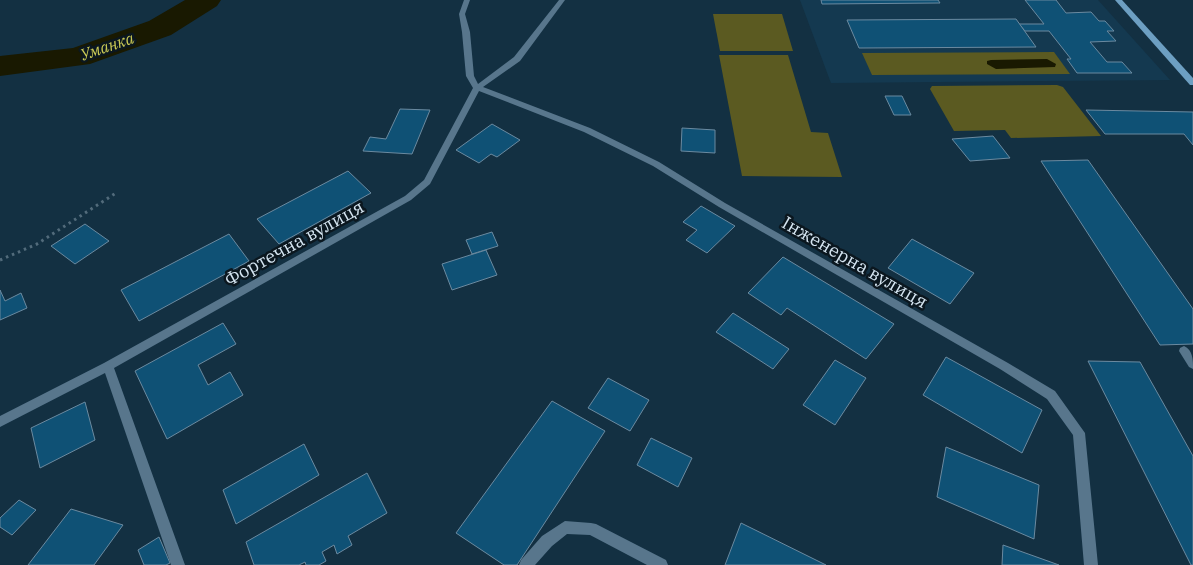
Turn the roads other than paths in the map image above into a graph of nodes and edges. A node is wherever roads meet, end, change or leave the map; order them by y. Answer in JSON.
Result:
{"nodes":[{"id":1,"x":467,"y":0,"type":"edge"},
{"id":2,"x":562,"y":0,"type":"edge"},
{"id":3,"x":1118,"y":0,"type":"edge"},
{"id":4,"x":1193,"y":83,"type":"edge"},
{"id":5,"x":477,"y":88,"type":"junction"},
{"id":6,"x":1184,"y":351,"type":"dead end"},
{"id":7,"x":1193,"y":364,"type":"edge"},
{"id":8,"x":108,"y":366,"type":"junction"},
{"id":9,"x":0,"y":422,"type":"edge"},
{"id":10,"x":178,"y":565,"type":"edge"},
{"id":11,"x":526,"y":565,"type":"edge"},
{"id":12,"x":661,"y":565,"type":"edge"},
{"id":13,"x":1091,"y":565,"type":"edge"}],
"edges":[{"from":1,"to":5,"type":"street"},
{"from":2,"to":5,"type":"street"},
{"from":3,"to":4,"type":"main road"},
{"from":5,"to":8,"type":"street","name":"Фортечна вулиця"},
{"from":5,"to":13,"type":"street","name":"Інженерна вулиця"},
{"from":6,"to":7,"type":"street"},
{"from":8,"to":9,"type":"street","name":"Фортечна вулиця"},
{"from":8,"to":10,"type":"street"},
{"from":11,"to":12,"type":"street"}]}
